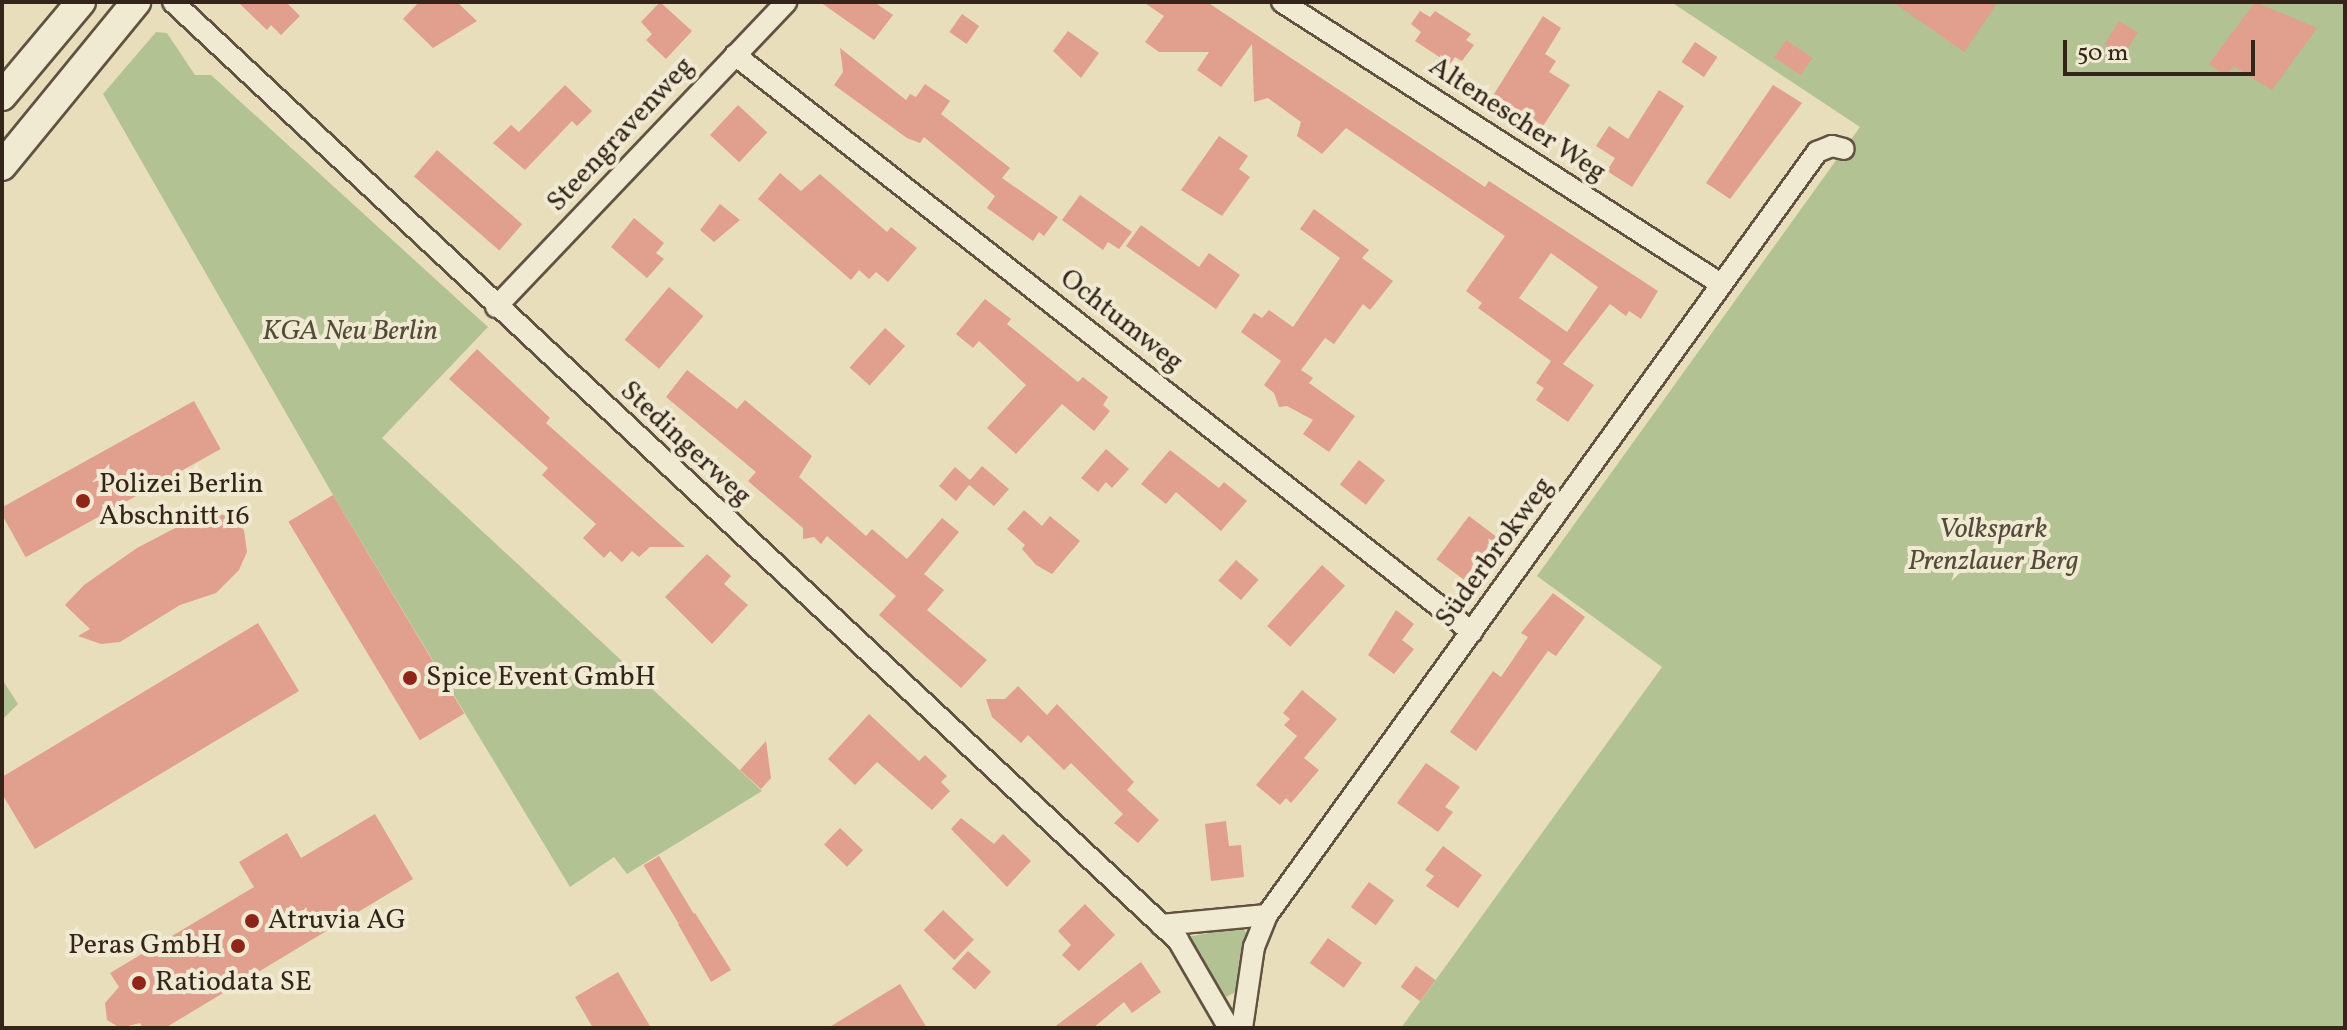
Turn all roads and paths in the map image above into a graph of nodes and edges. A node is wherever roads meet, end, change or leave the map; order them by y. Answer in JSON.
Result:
{"nodes":[{"id":1,"x":81,"y":2,"type":"edge"},
{"id":2,"x":136,"y":2,"type":"edge"},
{"id":3,"x":173,"y":2,"type":"edge"},
{"id":4,"x":786,"y":2,"type":"edge"},
{"id":5,"x":1282,"y":2,"type":"edge"},
{"id":6,"x":735,"y":55,"type":"junction"},
{"id":7,"x":2,"y":96,"type":"edge"},
{"id":8,"x":1844,"y":149,"type":"dead end"},
{"id":9,"x":2,"y":166,"type":"edge"},
{"id":10,"x":1721,"y":284,"type":"junction"},
{"id":11,"x":496,"y":307,"type":"junction"},
{"id":12,"x":1472,"y":632,"type":"junction"},
{"id":13,"x":1267,"y":915,"type":"junction"},
{"id":14,"x":1161,"y":925,"type":"junction"},
{"id":15,"x":1229,"y":1028,"type":"edge"},
{"id":16,"x":1242,"y":1028,"type":"edge"}],
"edges":[{"from":1,"to":7,"type":"main road"},
{"from":2,"to":9,"type":"main road"},
{"from":3,"to":11,"type":"street","name":"Stedingerweg"},
{"from":4,"to":6,"type":"street","name":"Steengravenweg"},
{"from":5,"to":10,"type":"street","name":"Altenescher Weg"},
{"from":6,"to":11,"type":"street","name":"Steengravenweg"},
{"from":6,"to":12,"type":"street","name":"Ochtumweg"},
{"from":8,"to":10,"type":"street","name":"Süderbrokweg"},
{"from":10,"to":12,"type":"street","name":"Süderbrokweg"},
{"from":11,"to":14,"type":"street","name":"Stedingerweg"},
{"from":12,"to":13,"type":"street","name":"Süderbrokweg"},
{"from":13,"to":14,"type":"street"},
{"from":13,"to":16,"type":"street","name":"Süderbrokweg"},
{"from":14,"to":15,"type":"street","name":"Stedingerweg"}]}
